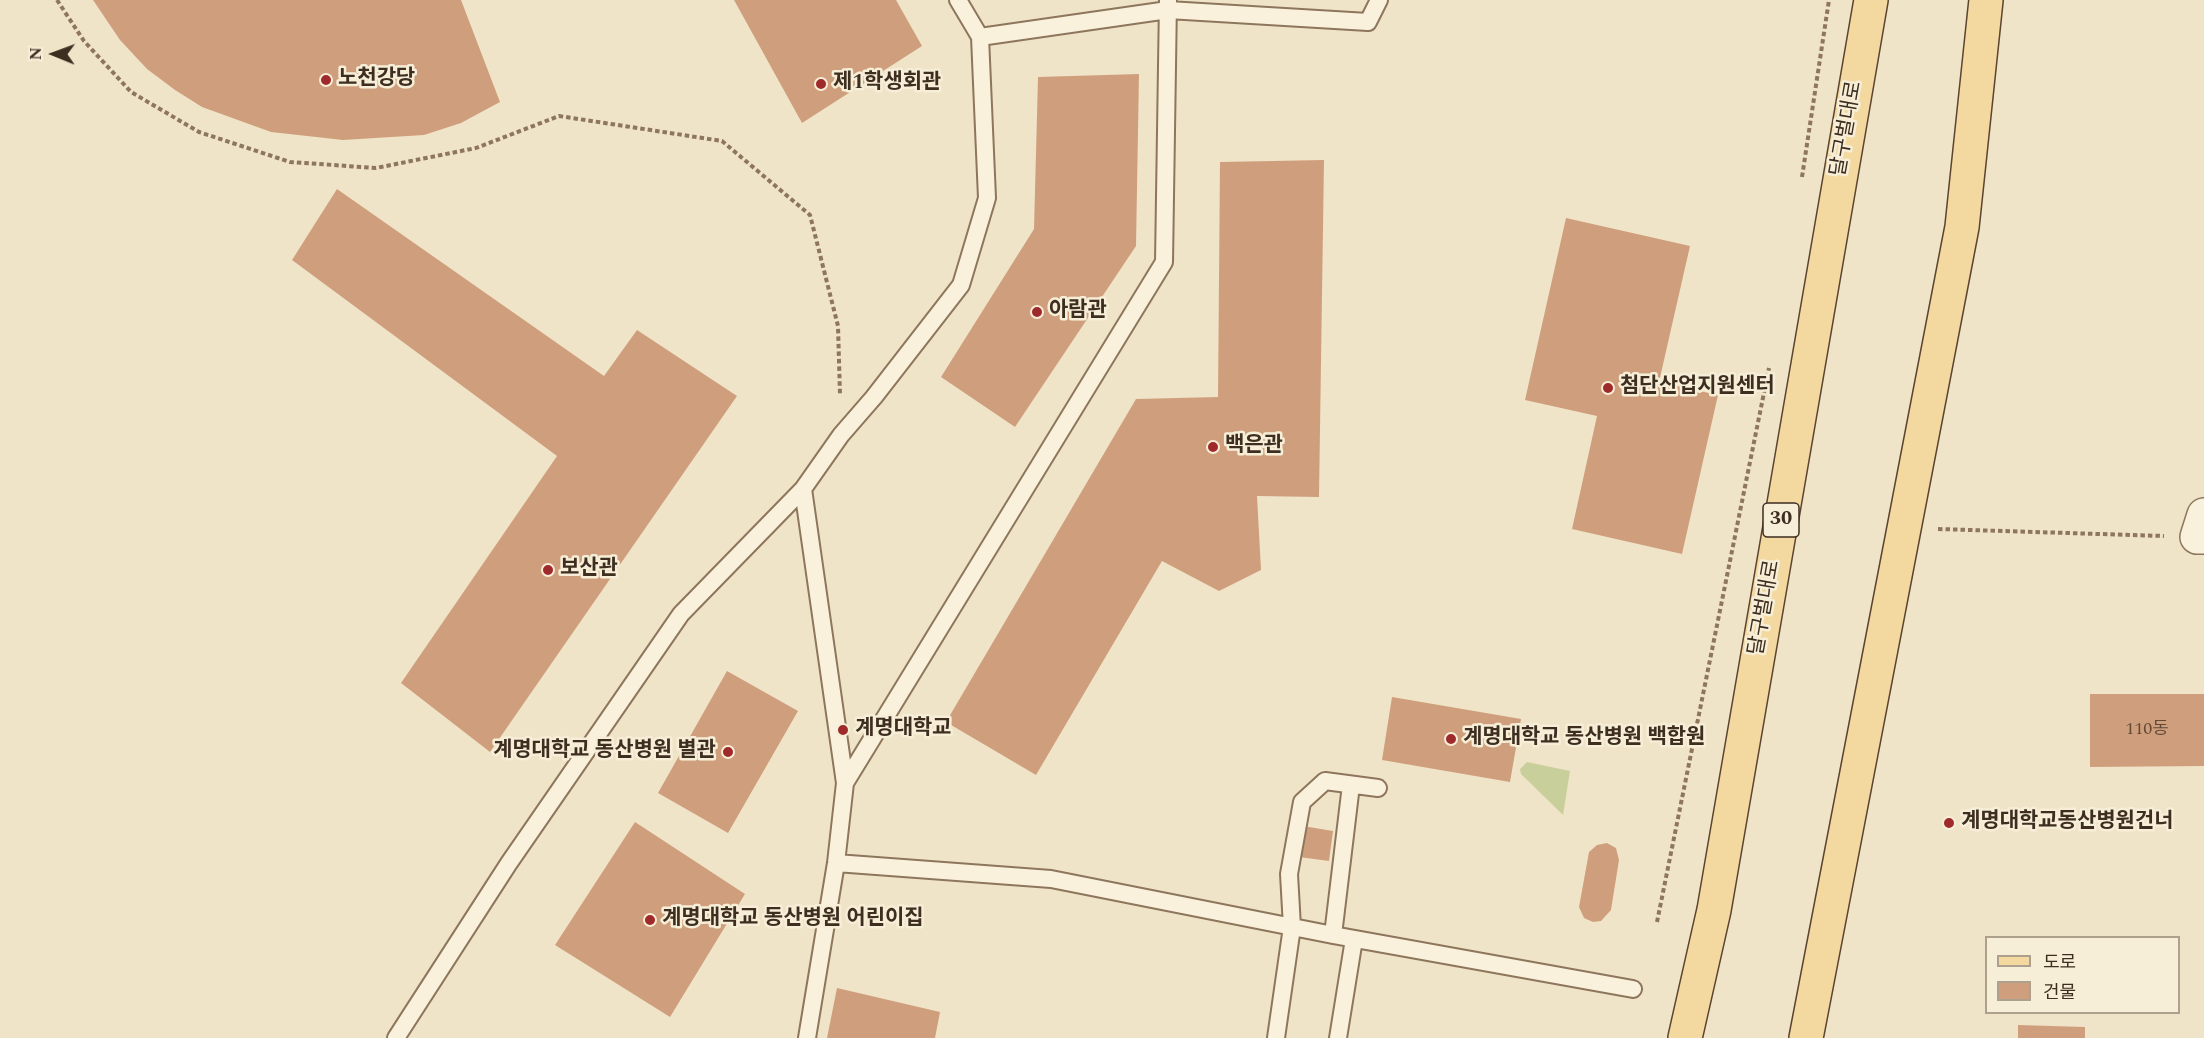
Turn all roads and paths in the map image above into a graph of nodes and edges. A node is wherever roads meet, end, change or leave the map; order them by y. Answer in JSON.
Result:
{"nodes":[{"id":1,"x":57,"y":0,"type":"edge"},
{"id":2,"x":958,"y":0,"type":"edge"},
{"id":3,"x":1379,"y":0,"type":"edge"},
{"id":4,"x":1829,"y":0,"type":"edge"},
{"id":5,"x":1871,"y":0,"type":"edge"},
{"id":6,"x":1986,"y":0,"type":"edge"},
{"id":7,"x":1168,"y":5,"type":"edge"},
{"id":8,"x":980,"y":37,"type":"junction"},
{"id":9,"x":1802,"y":182,"type":"dead end"},
{"id":10,"x":1770,"y":366,"type":"dead end"},
{"id":11,"x":841,"y":435,"type":"junction"},
{"id":12,"x":803,"y":489,"type":"junction"},
{"id":13,"x":1904,"y":528,"type":"junction"},
{"id":14,"x":2202,"y":530,"type":"edge"},
{"id":15,"x":845,"y":783,"type":"junction"},
{"id":16,"x":1351,"y":785,"type":"junction"},
{"id":17,"x":1378,"y":788,"type":"dead end"},
{"id":18,"x":836,"y":863,"type":"junction"},
{"id":19,"x":1657,"y":922,"type":"dead end"},
{"id":20,"x":1292,"y":927,"type":"junction"},
{"id":21,"x":1333,"y":935,"type":"junction"},
{"id":22,"x":1354,"y":939,"type":"junction"},
{"id":23,"x":1633,"y":989,"type":"dead end"},
{"id":24,"x":396,"y":1038,"type":"edge"},
{"id":25,"x":807,"y":1038,"type":"edge"},
{"id":26,"x":1276,"y":1038,"type":"edge"},
{"id":27,"x":1338,"y":1038,"type":"edge"},
{"id":28,"x":1685,"y":1038,"type":"edge"},
{"id":29,"x":1806,"y":1038,"type":"edge"}],
"edges":[{"from":1,"to":11,"type":"path"},
{"from":2,"to":8,"type":"lane"},
{"from":3,"to":7,"type":"lane"},
{"from":4,"to":9,"type":"path"},
{"from":5,"to":28,"type":"main road","name":"달구벌대로","number":"30"},
{"from":6,"to":13,"type":"main road"},
{"from":7,"to":8,"type":"lane"},
{"from":7,"to":15,"type":"lane"},
{"from":8,"to":11,"type":"lane"},
{"from":10,"to":19,"type":"path"},
{"from":11,"to":12,"type":"lane"},
{"from":12,"to":15,"type":"lane"},
{"from":12,"to":24,"type":"lane"},
{"from":13,"to":14,"type":"path"},
{"from":13,"to":29,"type":"main road"},
{"from":15,"to":18,"type":"lane"},
{"from":16,"to":17,"type":"lane"},
{"from":16,"to":20,"type":"lane"},
{"from":16,"to":21,"type":"lane"},
{"from":18,"to":20,"type":"lane"},
{"from":18,"to":25,"type":"lane"},
{"from":20,"to":21,"type":"lane"},
{"from":20,"to":26,"type":"lane"},
{"from":21,"to":22,"type":"lane"},
{"from":22,"to":23,"type":"lane"},
{"from":22,"to":27,"type":"lane"}]}
